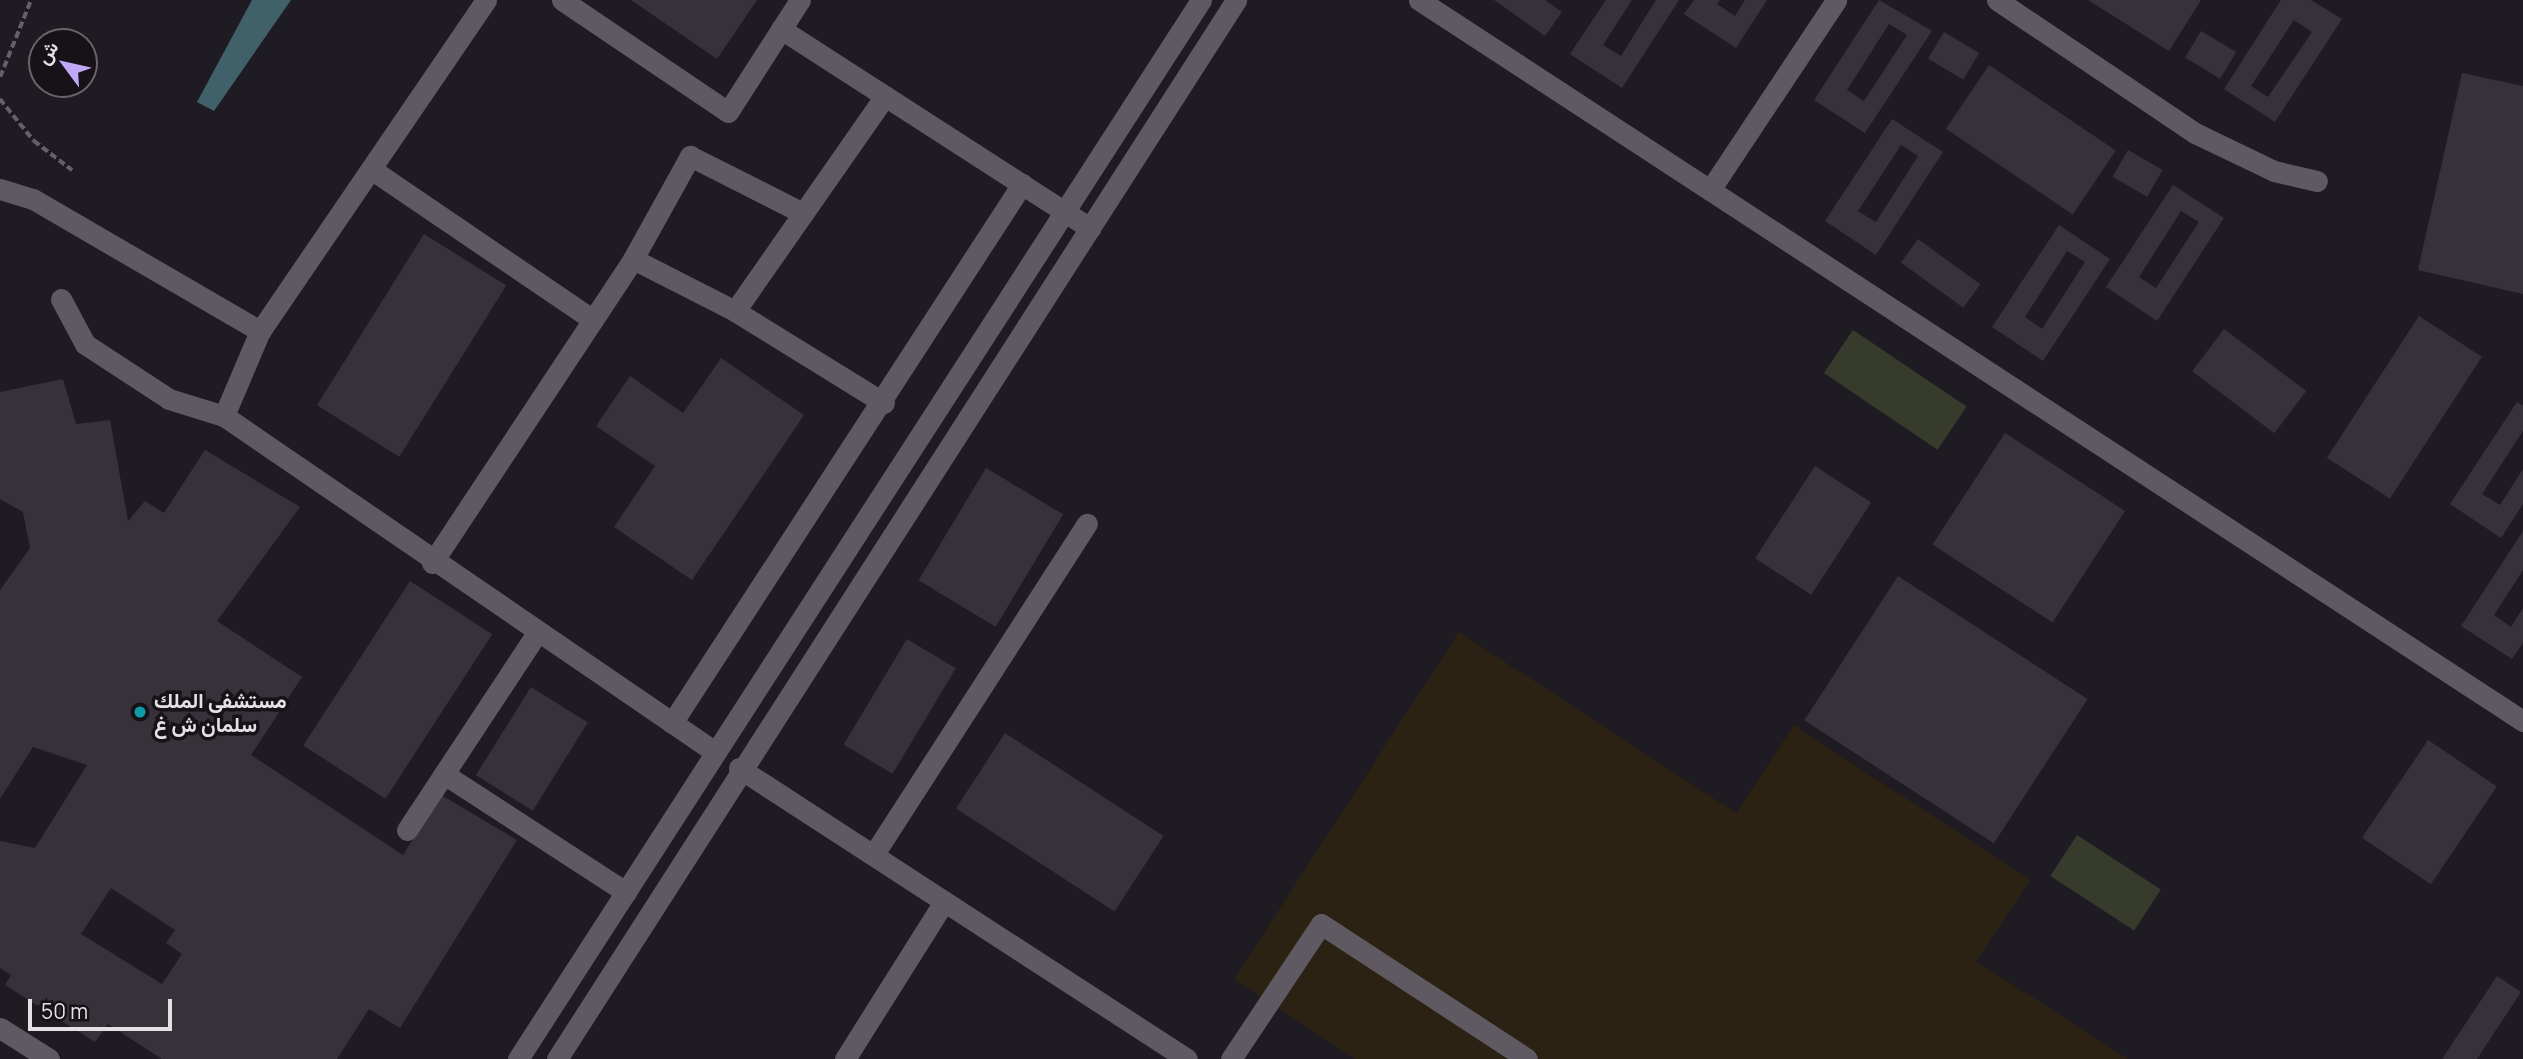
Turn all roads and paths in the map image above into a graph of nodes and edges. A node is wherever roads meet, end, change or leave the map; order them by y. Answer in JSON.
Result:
{"nodes":[{"id":1,"x":31,"y":0,"type":"edge"},
{"id":2,"x":486,"y":0,"type":"edge"},
{"id":3,"x":562,"y":0,"type":"edge"},
{"id":4,"x":800,"y":0,"type":"edge"},
{"id":5,"x":1201,"y":0,"type":"edge"},
{"id":6,"x":1236,"y":0,"type":"edge"},
{"id":7,"x":1419,"y":0,"type":"edge"},
{"id":8,"x":1836,"y":0,"type":"edge"},
{"id":9,"x":1997,"y":0,"type":"edge"},
{"id":10,"x":782,"y":29,"type":"junction"},
{"id":11,"x":0,"y":77,"type":"edge"},
{"id":12,"x":885,"y":96,"type":"junction"},
{"id":13,"x":0,"y":99,"type":"edge"},
{"id":14,"x":370,"y":169,"type":"junction"},
{"id":15,"x":72,"y":170,"type":"dead end"},
{"id":16,"x":1087,"y":170,"type":"junction"},
{"id":17,"x":2317,"y":181,"type":"dead end"},
{"id":18,"x":1023,"y":184,"type":"junction"},
{"id":19,"x":0,"y":189,"type":"edge"},
{"id":20,"x":1115,"y":189,"type":"junction"},
{"id":21,"x":1710,"y":190,"type":"junction"},
{"id":22,"x":1061,"y":209,"type":"junction"},
{"id":23,"x":803,"y":213,"type":"junction"},
{"id":24,"x":1090,"y":228,"type":"junction"},
{"id":25,"x":633,"y":259,"type":"junction"},
{"id":26,"x":61,"y":299,"type":"dead end"},
{"id":27,"x":735,"y":311,"type":"junction"},
{"id":28,"x":593,"y":320,"type":"junction"},
{"id":29,"x":260,"y":331,"type":"junction"},
{"id":30,"x":884,"y":403,"type":"junction"},
{"id":31,"x":224,"y":416,"type":"junction"},
{"id":32,"x":1087,"y":524,"type":"dead end"},
{"id":33,"x":432,"y":563,"type":"junction"},
{"id":34,"x":537,"y":633,"type":"junction"},
{"id":35,"x":2523,"y":721,"type":"edge"},
{"id":36,"x":672,"y":723,"type":"junction"},
{"id":37,"x":715,"y":752,"type":"junction"},
{"id":38,"x":739,"y":768,"type":"junction"},
{"id":39,"x":444,"y":774,"type":"junction"},
{"id":40,"x":407,"y":830,"type":"dead end"},
{"id":41,"x":874,"y":854,"type":"junction"},
{"id":42,"x":626,"y":892,"type":"junction"},
{"id":43,"x":944,"y":902,"type":"junction"},
{"id":44,"x":0,"y":1028,"type":"edge"},
{"id":45,"x":49,"y":1059,"type":"edge"},
{"id":46,"x":518,"y":1059,"type":"edge"},
{"id":47,"x":557,"y":1059,"type":"edge"},
{"id":48,"x":845,"y":1059,"type":"edge"},
{"id":49,"x":1188,"y":1059,"type":"edge"},
{"id":50,"x":1231,"y":1059,"type":"edge"},
{"id":51,"x":1527,"y":1059,"type":"edge"}],
"edges":[{"from":1,"to":11,"type":"path"},
{"from":2,"to":14,"type":"street"},
{"from":3,"to":10,"type":"street"},
{"from":4,"to":10,"type":"street"},
{"from":5,"to":16,"type":"street"},
{"from":6,"to":20,"type":"street"},
{"from":7,"to":21,"type":"street"},
{"from":8,"to":21,"type":"street"},
{"from":9,"to":17,"type":"street"},
{"from":10,"to":12,"type":"street"},
{"from":12,"to":18,"type":"street"},
{"from":12,"to":23,"type":"street"},
{"from":13,"to":15,"type":"path"},
{"from":14,"to":28,"type":"street"},
{"from":14,"to":29,"type":"street"},
{"from":16,"to":20,"type":"street"},
{"from":16,"to":22,"type":"street"},
{"from":18,"to":22,"type":"street"},
{"from":18,"to":30,"type":"street"},
{"from":19,"to":29,"type":"street"},
{"from":20,"to":24,"type":"street"},
{"from":21,"to":35,"type":"street"},
{"from":22,"to":24,"type":"street"},
{"from":22,"to":37,"type":"street"},
{"from":23,"to":25,"type":"street"},
{"from":23,"to":27,"type":"street"},
{"from":24,"to":38,"type":"street"},
{"from":25,"to":27,"type":"street"},
{"from":25,"to":28,"type":"street"},
{"from":26,"to":31,"type":"street"},
{"from":27,"to":30,"type":"street"},
{"from":28,"to":33,"type":"street"},
{"from":29,"to":31,"type":"street"},
{"from":30,"to":36,"type":"street"},
{"from":31,"to":33,"type":"street"},
{"from":32,"to":41,"type":"street"},
{"from":33,"to":34,"type":"street"},
{"from":34,"to":36,"type":"street"},
{"from":34,"to":39,"type":"street"},
{"from":36,"to":37,"type":"street"},
{"from":37,"to":42,"type":"street"},
{"from":38,"to":41,"type":"street"},
{"from":38,"to":47,"type":"street"},
{"from":39,"to":40,"type":"street"},
{"from":39,"to":42,"type":"street"},
{"from":41,"to":43,"type":"street"},
{"from":42,"to":46,"type":"street"},
{"from":43,"to":48,"type":"street"},
{"from":43,"to":49,"type":"street"},
{"from":44,"to":45,"type":"street"},
{"from":50,"to":51,"type":"street"}]}
